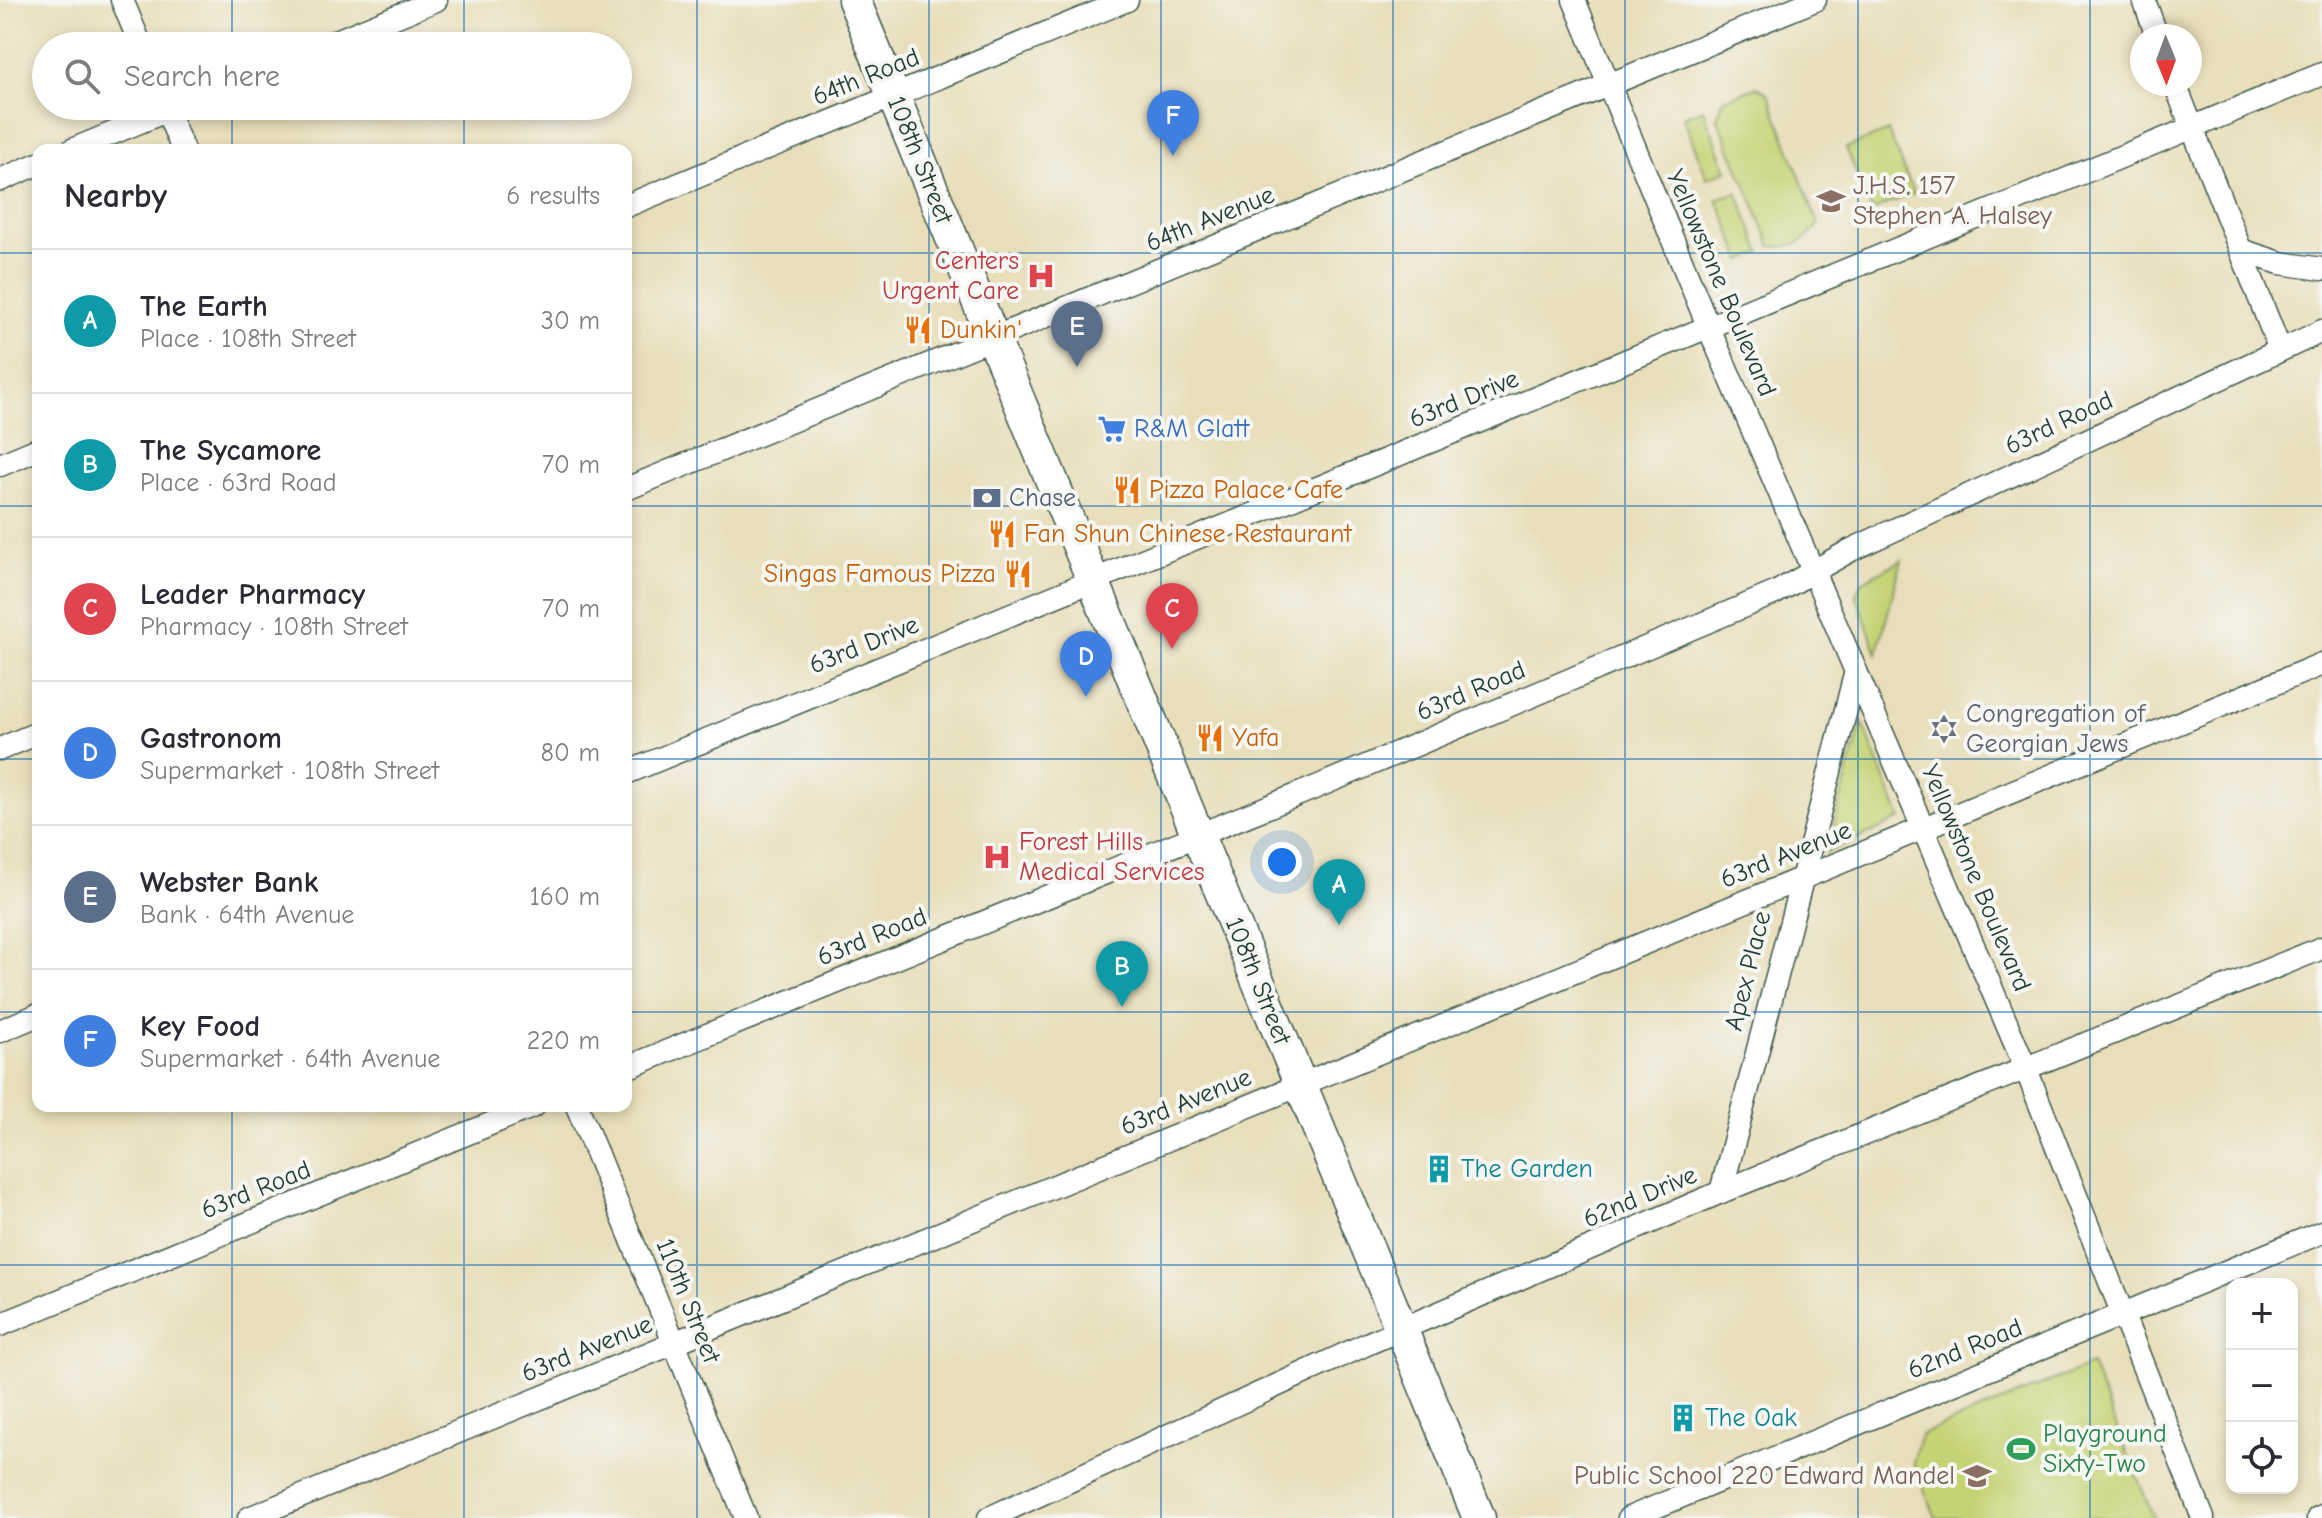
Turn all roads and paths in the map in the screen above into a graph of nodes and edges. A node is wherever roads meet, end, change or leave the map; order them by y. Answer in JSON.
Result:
{"nodes":[{"id":1,"x":122,"y":0,"type":"edge"},
{"id":2,"x":436,"y":0,"type":"edge"},
{"id":3,"x":854,"y":0,"type":"edge"},
{"id":4,"x":1127,"y":0,"type":"edge"},
{"id":5,"x":1574,"y":0,"type":"edge"},
{"id":6,"x":1815,"y":0,"type":"edge"},
{"id":7,"x":2144,"y":0,"type":"edge"},
{"id":8,"x":2153,"y":24,"type":"edge"},
{"id":9,"x":135,"y":32,"type":"edge"},
{"id":10,"x":358,"y":32,"type":"edge"},
{"id":11,"x":2322,"y":74,"type":"edge"},
{"id":12,"x":1609,"y":85,"type":"junction"},
{"id":13,"x":894,"y":96,"type":"junction"},
{"id":14,"x":2180,"y":96,"type":"edge"},
{"id":15,"x":142,"y":120,"type":"edge"},
{"id":16,"x":174,"y":120,"type":"edge"},
{"id":17,"x":2192,"y":128,"type":"junction"},
{"id":18,"x":86,"y":144,"type":"edge"},
{"id":19,"x":181,"y":144,"type":"edge"},
{"id":20,"x":32,"y":167,"type":"edge"},
{"id":21,"x":0,"y":180,"type":"edge"},
{"id":22,"x":632,"y":204,"type":"edge"},
{"id":23,"x":2243,"y":251,"type":"junction"},
{"id":24,"x":2322,"y":269,"type":"edge"},
{"id":25,"x":1709,"y":328,"type":"junction"},
{"id":26,"x":2322,"y":331,"type":"edge"},
{"id":27,"x":993,"y":339,"type":"junction"},
{"id":28,"x":2280,"y":350,"type":"junction"},
{"id":29,"x":32,"y":452,"type":"edge"},
{"id":30,"x":0,"y":465,"type":"edge"},
{"id":31,"x":632,"y":487,"type":"edge"},
{"id":32,"x":1813,"y":570,"type":"junction"},
{"id":33,"x":1093,"y":581,"type":"junction"},
{"id":34,"x":2322,"y":664,"type":"edge"},
{"id":35,"x":1856,"y":671,"type":"junction"},
{"id":36,"x":32,"y":736,"type":"edge"},
{"id":37,"x":0,"y":749,"type":"edge"},
{"id":38,"x":632,"y":771,"type":"edge"},
{"id":39,"x":1925,"y":829,"type":"junction"},
{"id":40,"x":1197,"y":833,"type":"junction"},
{"id":41,"x":1800,"y":879,"type":"junction"},
{"id":42,"x":2322,"y":948,"type":"edge"},
{"id":43,"x":32,"y":1018,"type":"edge"},
{"id":44,"x":0,"y":1031,"type":"edge"},
{"id":45,"x":632,"y":1066,"type":"edge"},
{"id":46,"x":2026,"y":1069,"type":"junction"},
{"id":47,"x":1300,"y":1085,"type":"junction"},
{"id":48,"x":519,"y":1112,"type":"edge"},
{"id":49,"x":579,"y":1112,"type":"edge"},
{"id":50,"x":1721,"y":1192,"type":"junction"},
{"id":51,"x":2322,"y":1232,"type":"edge"},
{"id":52,"x":2122,"y":1314,"type":"junction"},
{"id":53,"x":0,"y":1325,"type":"edge"},
{"id":54,"x":1400,"y":1330,"type":"junction"},
{"id":55,"x":675,"y":1343,"type":"junction"},
{"id":56,"x":249,"y":1518,"type":"edge"},
{"id":57,"x":746,"y":1518,"type":"edge"},
{"id":58,"x":989,"y":1518,"type":"edge"},
{"id":59,"x":1479,"y":1518,"type":"edge"},
{"id":60,"x":1629,"y":1518,"type":"edge"},
{"id":61,"x":2203,"y":1518,"type":"edge"}],
"edges":[{"from":1,"to":9,"type":"street"},
{"from":2,"to":10,"type":"street"},
{"from":3,"to":13,"type":"main road","name":"108th Street"},
{"from":4,"to":13,"type":"street","name":"64th Road"},
{"from":5,"to":12,"type":"street","name":"Yellowstone Boulevard"},
{"from":6,"to":12,"type":"street","name":"64th Avenue"},
{"from":7,"to":8,"type":"street"},
{"from":11,"to":17,"type":"street","name":"63rd Drive"},
{"from":12,"to":25,"type":"street","name":"Yellowstone Boulevard"},
{"from":12,"to":27,"type":"street","name":"64th Avenue"},
{"from":13,"to":22,"type":"street","name":"64th Road"},
{"from":13,"to":27,"type":"main road","name":"108th Street"},
{"from":14,"to":17,"type":"street"},
{"from":15,"to":18,"type":"street"},
{"from":16,"to":19,"type":"street"},
{"from":17,"to":23,"type":"street"},
{"from":17,"to":25,"type":"street","name":"63rd Drive"},
{"from":20,"to":21,"type":"street"},
{"from":23,"to":24,"type":"street"},
{"from":23,"to":28,"type":"street"},
{"from":25,"to":32,"type":"street","name":"Yellowstone Boulevard"},
{"from":25,"to":33,"type":"street","name":"63rd Drive"},
{"from":26,"to":28,"type":"street","name":"63rd Road"},
{"from":27,"to":31,"type":"street","name":"64th Avenue"},
{"from":27,"to":33,"type":"main road","name":"108th Street"},
{"from":28,"to":32,"type":"street","name":"63rd Road"},
{"from":29,"to":30,"type":"street"},
{"from":32,"to":35,"type":"street","name":"Yellowstone Boulevard"},
{"from":32,"to":40,"type":"street","name":"63rd Road"},
{"from":33,"to":38,"type":"street","name":"63rd Drive"},
{"from":33,"to":40,"type":"main road","name":"108th Street"},
{"from":34,"to":39,"type":"street","name":"63rd Avenue"},
{"from":35,"to":39,"type":"street","name":"Yellowstone Boulevard"},
{"from":35,"to":41,"type":"street","name":"Apex Place"},
{"from":36,"to":37,"type":"street"},
{"from":39,"to":41,"type":"street","name":"63rd Avenue"},
{"from":39,"to":46,"type":"street","name":"Yellowstone Boulevard"},
{"from":40,"to":45,"type":"street","name":"63rd Road"},
{"from":40,"to":47,"type":"main road","name":"108th Street"},
{"from":41,"to":47,"type":"street","name":"63rd Avenue"},
{"from":41,"to":50,"type":"street","name":"Apex Place"},
{"from":42,"to":46,"type":"street","name":"62nd Drive"},
{"from":43,"to":44,"type":"street"},
{"from":46,"to":50,"type":"street","name":"62nd Drive"},
{"from":46,"to":52,"type":"street","name":"Yellowstone Boulevard"},
{"from":47,"to":54,"type":"main road","name":"108th Street"},
{"from":47,"to":55,"type":"street","name":"63rd Avenue"},
{"from":48,"to":53,"type":"street","name":"63rd Road"},
{"from":49,"to":55,"type":"street","name":"110th Street"},
{"from":50,"to":54,"type":"street","name":"62nd Drive"},
{"from":51,"to":52,"type":"street","name":"62nd Road"},
{"from":52,"to":60,"type":"street","name":"62nd Road"},
{"from":52,"to":61,"type":"street","name":"Yellowstone Boulevard"},
{"from":54,"to":58,"type":"street","name":"62nd Drive"},
{"from":54,"to":59,"type":"main road","name":"108th Street"},
{"from":55,"to":56,"type":"street","name":"63rd Avenue"},
{"from":55,"to":57,"type":"street","name":"110th Street"}]}
